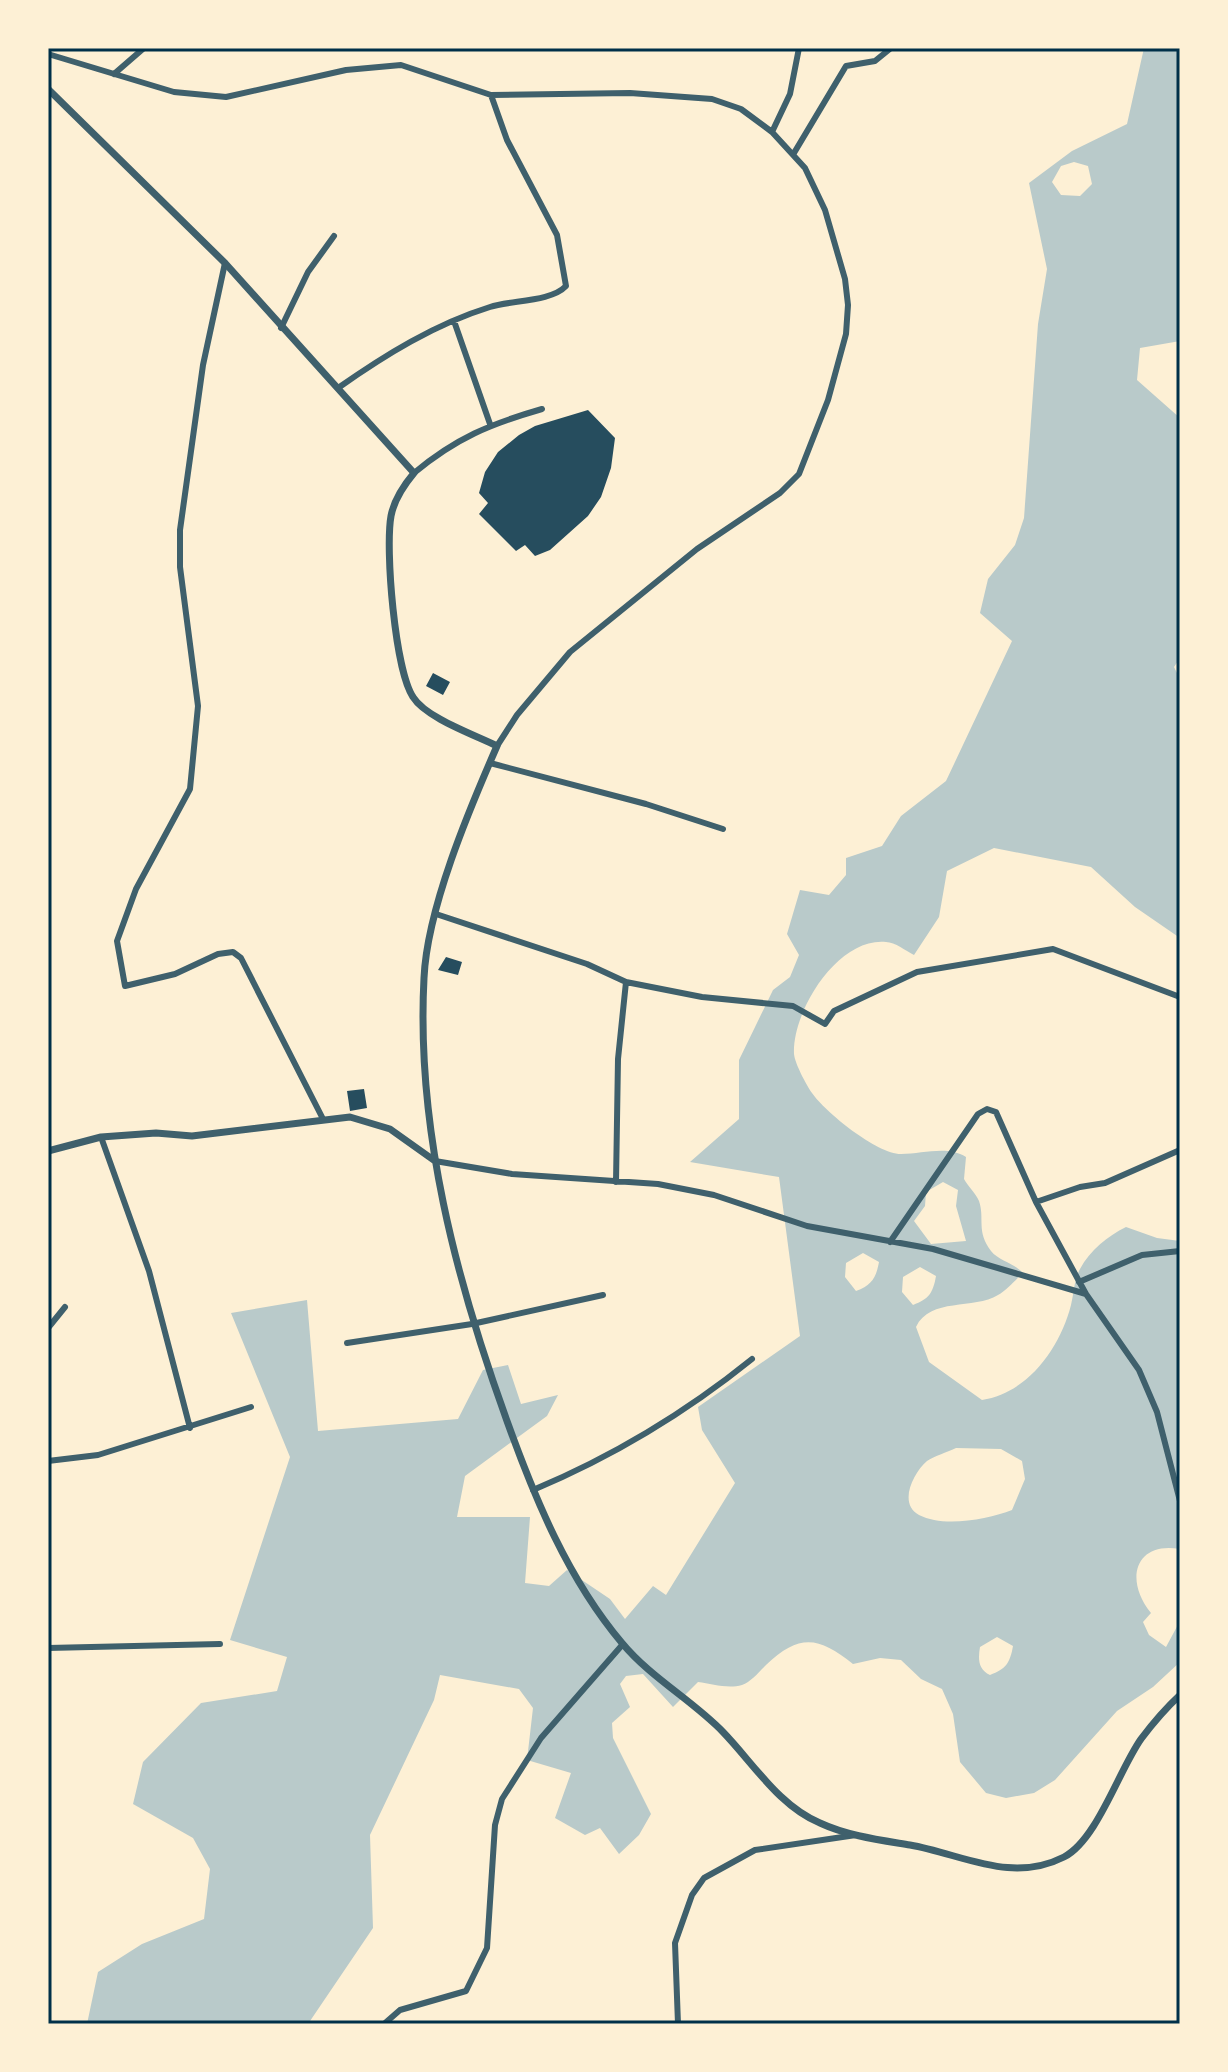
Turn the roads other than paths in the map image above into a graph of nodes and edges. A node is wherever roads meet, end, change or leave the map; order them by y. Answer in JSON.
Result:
{"nodes":[{"id":1,"x":144,"y":48,"type":"edge"},
{"id":2,"x":799,"y":48,"type":"edge"},
{"id":3,"x":891,"y":48,"type":"edge"},
{"id":4,"x":48,"y":54,"type":"edge"},
{"id":5,"x":114,"y":74,"type":"junction"},
{"id":6,"x":48,"y":89,"type":"edge"},
{"id":7,"x":491,"y":95,"type":"junction"},
{"id":8,"x":772,"y":132,"type":"junction"},
{"id":9,"x":794,"y":153,"type":"junction"},
{"id":10,"x":334,"y":236,"type":"dead end"},
{"id":11,"x":225,"y":263,"type":"junction"},
{"id":12,"x":454,"y":321,"type":"junction"},
{"id":13,"x":281,"y":328,"type":"junction"},
{"id":14,"x":338,"y":388,"type":"junction"},
{"id":15,"x":542,"y":409,"type":"dead end"},
{"id":16,"x":490,"y":424,"type":"junction"},
{"id":17,"x":414,"y":473,"type":"junction"},
{"id":18,"x":497,"y":746,"type":"junction"},
{"id":19,"x":490,"y":763,"type":"junction"},
{"id":20,"x":723,"y":829,"type":"dead end"},
{"id":21,"x":436,"y":914,"type":"junction"},
{"id":22,"x":626,"y":982,"type":"junction"},
{"id":23,"x":1180,"y":997,"type":"edge"},
{"id":24,"x":323,"y":1119,"type":"junction"},
{"id":25,"x":101,"y":1137,"type":"junction"},
{"id":26,"x":1180,"y":1150,"type":"edge"},
{"id":27,"x":48,"y":1151,"type":"edge"},
{"id":28,"x":435,"y":1161,"type":"junction"},
{"id":29,"x":616,"y":1182,"type":"junction"},
{"id":30,"x":1036,"y":1202,"type":"junction"},
{"id":31,"x":890,"y":1242,"type":"junction"},
{"id":32,"x":1180,"y":1251,"type":"edge"},
{"id":33,"x":1079,"y":1282,"type":"junction"},
{"id":34,"x":1086,"y":1294,"type":"junction"},
{"id":35,"x":603,"y":1295,"type":"dead end"},
{"id":36,"x":65,"y":1307,"type":"dead end"},
{"id":37,"x":472,"y":1324,"type":"junction"},
{"id":38,"x":48,"y":1328,"type":"edge"},
{"id":39,"x":347,"y":1343,"type":"dead end"},
{"id":40,"x":752,"y":1359,"type":"dead end"},
{"id":41,"x":251,"y":1407,"type":"dead end"},
{"id":42,"x":190,"y":1428,"type":"junction"},
{"id":43,"x":48,"y":1461,"type":"edge"},
{"id":44,"x":533,"y":1490,"type":"junction"},
{"id":45,"x":1180,"y":1501,"type":"edge"},
{"id":46,"x":220,"y":1644,"type":"dead end"},
{"id":47,"x":623,"y":1644,"type":"junction"},
{"id":48,"x":48,"y":1648,"type":"edge"},
{"id":49,"x":1180,"y":1695,"type":"edge"},
{"id":50,"x":856,"y":1835,"type":"junction"},
{"id":51,"x":384,"y":2024,"type":"edge"},
{"id":52,"x":678,"y":2024,"type":"edge"}],
"edges":[{"from":1,"to":5,"type":"street"},
{"from":2,"to":8,"type":"street"},
{"from":3,"to":9,"type":"street"},
{"from":4,"to":5,"type":"street"},
{"from":5,"to":7,"type":"street"},
{"from":6,"to":11,"type":"street"},
{"from":7,"to":8,"type":"street"},
{"from":7,"to":12,"type":"street"},
{"from":8,"to":9,"type":"street"},
{"from":9,"to":18,"type":"street"},
{"from":10,"to":13,"type":"street"},
{"from":11,"to":13,"type":"street"},
{"from":11,"to":24,"type":"street"},
{"from":12,"to":14,"type":"street"},
{"from":12,"to":16,"type":"street"},
{"from":13,"to":14,"type":"street"},
{"from":14,"to":17,"type":"street"},
{"from":15,"to":16,"type":"street"},
{"from":16,"to":17,"type":"street"},
{"from":17,"to":18,"type":"street"},
{"from":18,"to":19,"type":"street"},
{"from":19,"to":20,"type":"street"},
{"from":19,"to":21,"type":"street"},
{"from":21,"to":22,"type":"street"},
{"from":21,"to":28,"type":"street"},
{"from":22,"to":23,"type":"street"},
{"from":22,"to":29,"type":"street"},
{"from":24,"to":25,"type":"street"},
{"from":24,"to":28,"type":"street"},
{"from":25,"to":27,"type":"street"},
{"from":25,"to":42,"type":"street"},
{"from":26,"to":30,"type":"street"},
{"from":28,"to":29,"type":"street"},
{"from":28,"to":37,"type":"street"},
{"from":29,"to":31,"type":"street"},
{"from":30,"to":31,"type":"street"},
{"from":30,"to":33,"type":"street"},
{"from":31,"to":34,"type":"street"},
{"from":32,"to":33,"type":"street"},
{"from":33,"to":34,"type":"street"},
{"from":34,"to":45,"type":"street"},
{"from":35,"to":37,"type":"street"},
{"from":36,"to":38,"type":"street"},
{"from":37,"to":39,"type":"street"},
{"from":37,"to":44,"type":"street"},
{"from":40,"to":44,"type":"street"},
{"from":41,"to":42,"type":"street"},
{"from":42,"to":43,"type":"street"},
{"from":44,"to":47,"type":"street"},
{"from":46,"to":48,"type":"street"},
{"from":47,"to":50,"type":"street"},
{"from":47,"to":51,"type":"street"},
{"from":49,"to":50,"type":"street"},
{"from":50,"to":52,"type":"street"}]}
